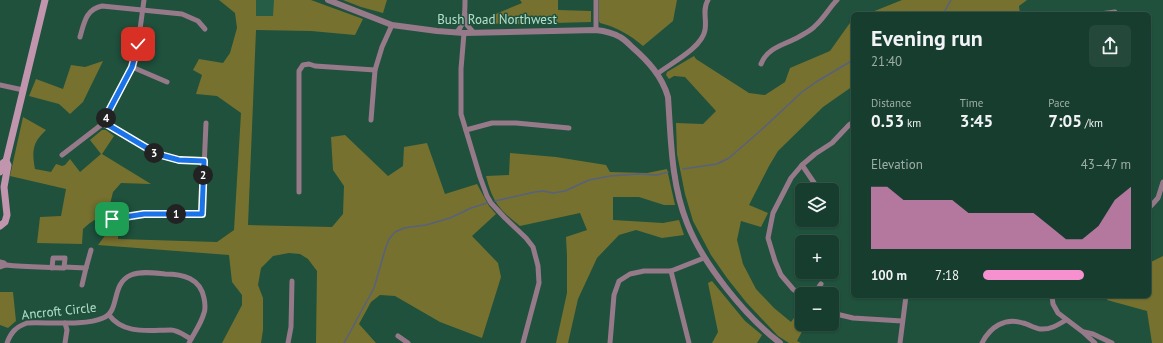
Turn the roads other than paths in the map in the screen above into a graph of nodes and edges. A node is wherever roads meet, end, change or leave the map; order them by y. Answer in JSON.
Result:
{"nodes":[{"id":1,"x":45,"y":0,"type":"edge"},
{"id":2,"x":144,"y":0,"type":"edge"},
{"id":3,"x":328,"y":0,"type":"edge"},
{"id":4,"x":465,"y":0,"type":"edge"},
{"id":5,"x":596,"y":0,"type":"edge"},
{"id":6,"x":708,"y":0,"type":"edge"},
{"id":7,"x":837,"y":0,"type":"edge"},
{"id":8,"x":143,"y":9,"type":"junction"},
{"id":9,"x":465,"y":14,"type":"junction"},
{"id":10,"x":392,"y":25,"type":"junction"},
{"id":11,"x":205,"y":29,"type":"dead end"},
{"id":12,"x":596,"y":30,"type":"junction"},
{"id":13,"x":457,"y":32,"type":"junction"},
{"id":14,"x":473,"y":32,"type":"junction"},
{"id":15,"x":464,"y":33,"type":"junction"},
{"id":16,"x":80,"y":37,"type":"dead end"},
{"id":17,"x":761,"y":64,"type":"dead end"},
{"id":18,"x":132,"y":67,"type":"junction"},
{"id":19,"x":375,"y":70,"type":"junction"},
{"id":20,"x":657,"y":74,"type":"junction"},
{"id":21,"x":167,"y":82,"type":"dead end"},
{"id":22,"x":0,"y":85,"type":"edge"},
{"id":23,"x":23,"y":90,"type":"junction"},
{"id":24,"x":371,"y":120,"type":"dead end"},
{"id":25,"x":103,"y":122,"type":"junction"},
{"id":26,"x":206,"y":123,"type":"dead end"},
{"id":27,"x":851,"y":123,"type":"edge"},
{"id":28,"x":569,"y":128,"type":"dead end"},
{"id":29,"x":466,"y":130,"type":"junction"},
{"id":30,"x":62,"y":155,"type":"dead end"},
{"id":31,"x":6,"y":161,"type":"junction"},
{"id":32,"x":204,"y":161,"type":"junction"},
{"id":33,"x":802,"y":165,"type":"junction"},
{"id":34,"x":0,"y":172,"type":"edge"},
{"id":35,"x":1163,"y":182,"type":"edge"},
{"id":36,"x":814,"y":183,"type":"edge"},
{"id":37,"x":299,"y":192,"type":"dead end"},
{"id":38,"x":0,"y":203,"type":"edge"},
{"id":39,"x":1151,"y":206,"type":"edge"},
{"id":40,"x":7,"y":211,"type":"junction"},
{"id":41,"x":112,"y":219,"type":"dead end"},
{"id":42,"x":0,"y":226,"type":"edge"},
{"id":43,"x":91,"y":250,"type":"dead end"},
{"id":44,"x":704,"y":258,"type":"junction"},
{"id":45,"x":0,"y":262,"type":"edge"},
{"id":46,"x":3,"y":266,"type":"edge"},
{"id":47,"x":64,"y":267,"type":"junction"},
{"id":48,"x":52,"y":268,"type":"junction"},
{"id":49,"x":86,"y":268,"type":"junction"},
{"id":50,"x":671,"y":271,"type":"junction"},
{"id":51,"x":292,"y":280,"type":"dead end"},
{"id":52,"x":821,"y":284,"type":"dead end"},
{"id":53,"x":82,"y":285,"type":"dead end"},
{"id":54,"x":819,"y":287,"type":"edge"},
{"id":55,"x":795,"y":291,"type":"edge"},
{"id":56,"x":906,"y":298,"type":"edge"},
{"id":57,"x":1052,"y":298,"type":"edge"},
{"id":58,"x":109,"y":315,"type":"junction"},
{"id":59,"x":839,"y":315,"type":"edge"},
{"id":60,"x":902,"y":320,"type":"junction"},
{"id":61,"x":1066,"y":320,"type":"junction"},
{"id":62,"x":65,"y":323,"type":"junction"},
{"id":63,"x":1083,"y":332,"type":"junction"},
{"id":64,"x":398,"y":336,"type":"dead end"},
{"id":65,"x":190,"y":341,"type":"edge"},
{"id":66,"x":7,"y":343,"type":"edge"},
{"id":67,"x":65,"y":343,"type":"edge"},
{"id":68,"x":288,"y":343,"type":"edge"},
{"id":69,"x":408,"y":343,"type":"edge"},
{"id":70,"x":524,"y":343,"type":"edge"},
{"id":71,"x":610,"y":343,"type":"edge"},
{"id":72,"x":689,"y":343,"type":"edge"},
{"id":73,"x":780,"y":343,"type":"edge"},
{"id":74,"x":900,"y":343,"type":"edge"},
{"id":75,"x":982,"y":343,"type":"edge"},
{"id":76,"x":1095,"y":343,"type":"edge"},
{"id":77,"x":1110,"y":343,"type":"edge"}],
"edges":[{"from":1,"to":23,"type":"main road"},
{"from":2,"to":8,"type":"street"},
{"from":3,"to":10,"type":"street","name":"Bush Road Northwest"},
{"from":4,"to":9,"type":"street"},
{"from":5,"to":12,"type":"street"},
{"from":6,"to":20,"type":"street"},
{"from":7,"to":17,"type":"street"},
{"from":8,"to":11,"type":"street"},
{"from":8,"to":16,"type":"street"},
{"from":8,"to":18,"type":"street"},
{"from":9,"to":13,"type":"street"},
{"from":9,"to":14,"type":"street"},
{"from":10,"to":13,"type":"street","name":"Bush Road Northwest"},
{"from":10,"to":19,"type":"street"},
{"from":12,"to":14,"type":"street","name":"Bush Road Northwest"},
{"from":12,"to":20,"type":"street","name":"Bush Road Northwest"},
{"from":13,"to":15,"type":"street","name":"Bush Road Northwest"},
{"from":14,"to":15,"type":"street","name":"Bush Road Northwest"},
{"from":15,"to":29,"type":"street"},
{"from":18,"to":21,"type":"street"},
{"from":18,"to":25,"type":"street"},
{"from":19,"to":24,"type":"street"},
{"from":19,"to":37,"type":"street"},
{"from":20,"to":44,"type":"street"},
{"from":22,"to":23,"type":"street"},
{"from":23,"to":31,"type":"main road"},
{"from":25,"to":30,"type":"street"},
{"from":25,"to":32,"type":"street"},
{"from":26,"to":32,"type":"street"},
{"from":27,"to":33,"type":"street"},
{"from":28,"to":29,"type":"street"},
{"from":29,"to":70,"type":"street"},
{"from":31,"to":34,"type":"main road"},
{"from":31,"to":40,"type":"main road"},
{"from":32,"to":41,"type":"street"},
{"from":33,"to":36,"type":"street"},
{"from":33,"to":55,"type":"street"},
{"from":35,"to":39,"type":"street"},
{"from":38,"to":40,"type":"main road"},
{"from":40,"to":42,"type":"main road"},
{"from":43,"to":49,"type":"street"},
{"from":44,"to":50,"type":"street"},
{"from":44,"to":73,"type":"street"},
{"from":45,"to":46,"type":"street"},
{"from":46,"to":48,"type":"street"},
{"from":47,"to":48,"type":"street"},
{"from":47,"to":48,"type":"street"},
{"from":47,"to":49,"type":"street"},
{"from":49,"to":53,"type":"street"},
{"from":50,"to":71,"type":"street"},
{"from":50,"to":72,"type":"street"},
{"from":51,"to":68,"type":"street"},
{"from":52,"to":54,"type":"street"},
{"from":56,"to":60,"type":"street"},
{"from":57,"to":61,"type":"street"},
{"from":58,"to":62,"type":"street","name":"Ancroft Circle"},
{"from":58,"to":65,"type":"street"},
{"from":58,"to":65,"type":"street","name":"Ancroft Circle"},
{"from":59,"to":60,"type":"street"},
{"from":60,"to":74,"type":"street"},
{"from":61,"to":63,"type":"street"},
{"from":61,"to":75,"type":"street"},
{"from":62,"to":66,"type":"street","name":"Ancroft Circle"},
{"from":62,"to":67,"type":"street"},
{"from":63,"to":76,"type":"street"},
{"from":63,"to":77,"type":"street"},
{"from":64,"to":69,"type":"street"}]}
